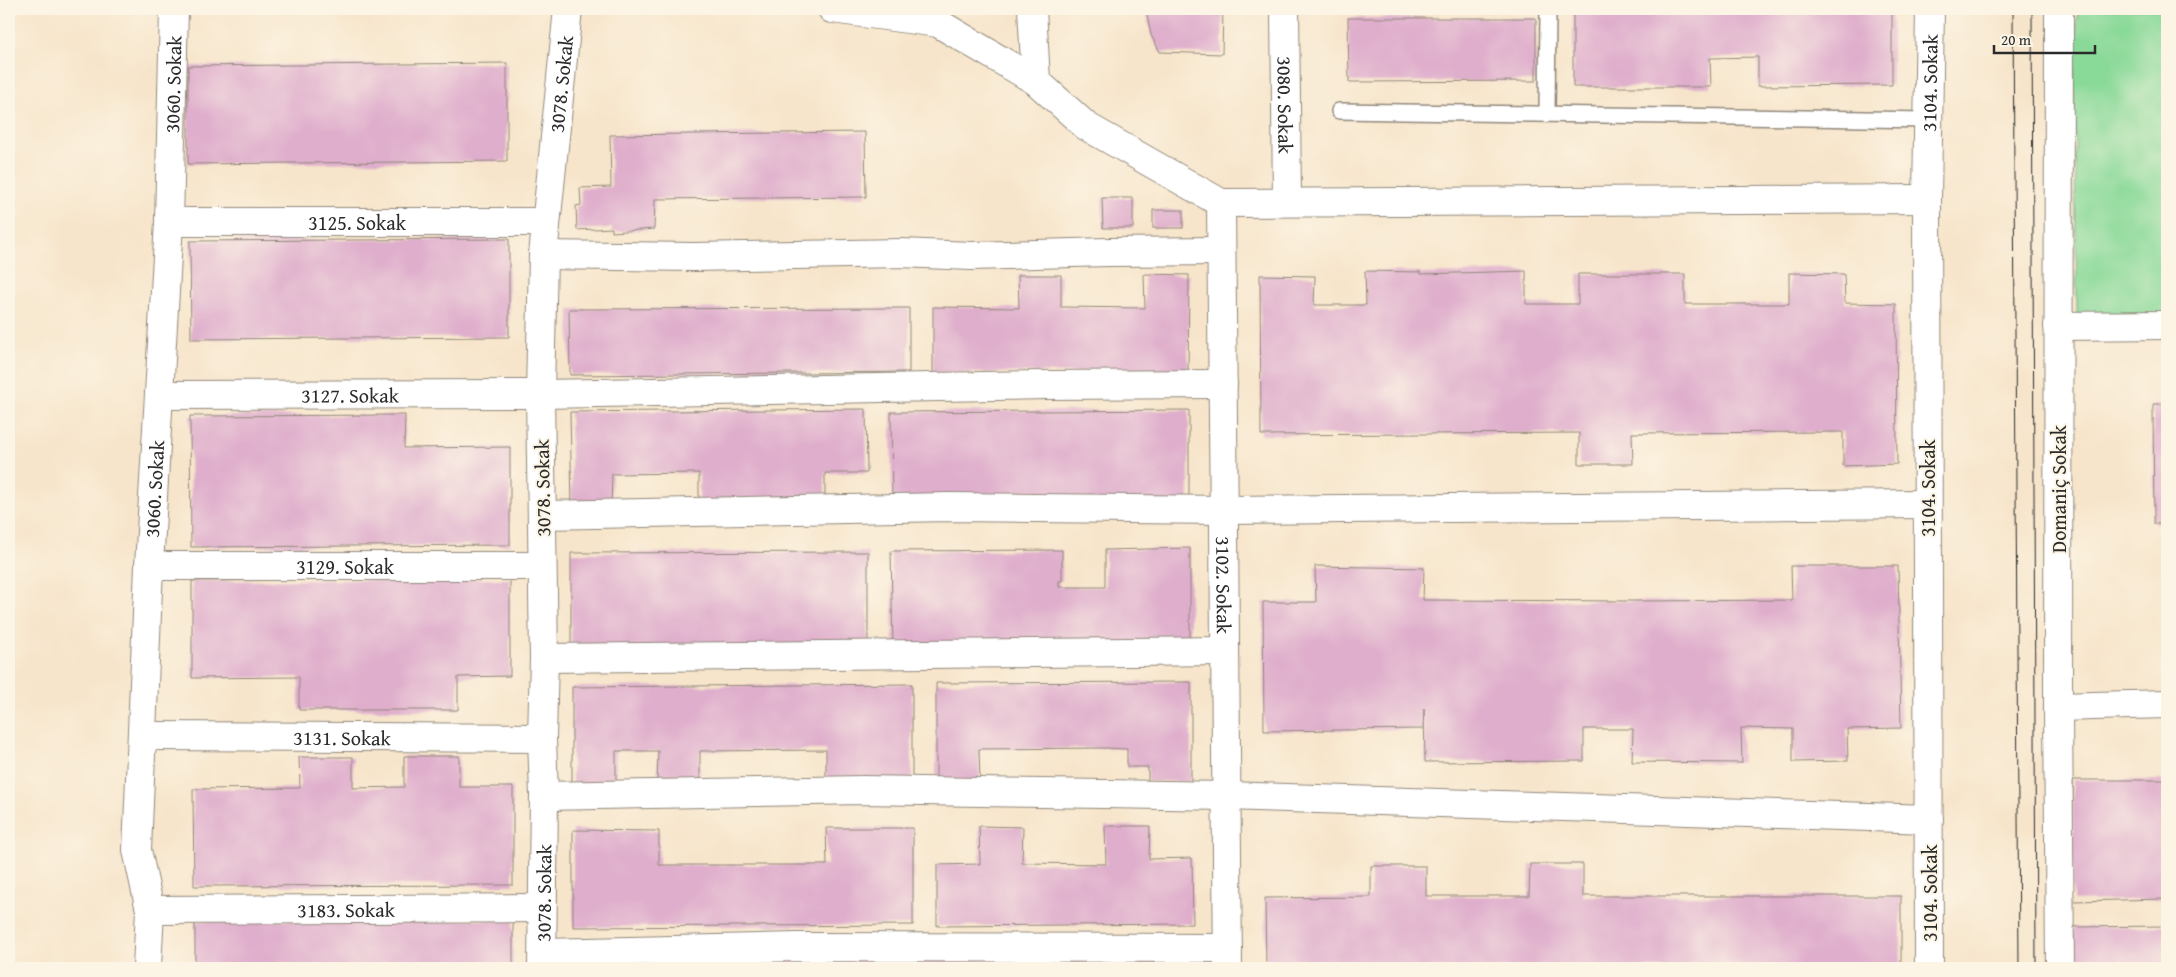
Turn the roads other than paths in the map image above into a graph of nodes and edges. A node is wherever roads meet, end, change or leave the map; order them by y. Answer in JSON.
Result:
{"nodes":[{"id":1,"x":174,"y":9,"type":"edge"},
{"id":2,"x":568,"y":9,"type":"edge"},
{"id":3,"x":832,"y":9,"type":"edge"},
{"id":4,"x":1032,"y":9,"type":"edge"},
{"id":5,"x":1285,"y":9,"type":"edge"},
{"id":6,"x":1548,"y":9,"type":"edge"},
{"id":7,"x":1930,"y":9,"type":"edge"},
{"id":8,"x":2058,"y":9,"type":"edge"},
{"id":9,"x":1036,"y":81,"type":"junction"},
{"id":10,"x":1339,"y":111,"type":"dead end"},
{"id":11,"x":1547,"y":114,"type":"junction"},
{"id":12,"x":1928,"y":120,"type":"junction"},
{"id":13,"x":1926,"y":199,"type":"junction"},
{"id":14,"x":1287,"y":202,"type":"junction"},
{"id":15,"x":1221,"y":203,"type":"junction"},
{"id":16,"x":169,"y":222,"type":"junction"},
{"id":17,"x":546,"y":222,"type":"junction"},
{"id":18,"x":1221,"y":251,"type":"junction"},
{"id":19,"x":543,"y":255,"type":"junction"},
{"id":20,"x":2167,"y":325,"type":"edge"},
{"id":21,"x":2058,"y":326,"type":"junction"},
{"id":22,"x":1224,"y":384,"type":"junction"},
{"id":23,"x":540,"y":394,"type":"junction"},
{"id":24,"x":160,"y":395,"type":"junction"},
{"id":25,"x":1928,"y":504,"type":"junction"},
{"id":26,"x":1224,"y":510,"type":"junction"},
{"id":27,"x":542,"y":515,"type":"junction"},
{"id":28,"x":149,"y":566,"type":"junction"},
{"id":29,"x":542,"y":566,"type":"junction"},
{"id":30,"x":1225,"y":651,"type":"junction"},
{"id":31,"x":544,"y":658,"type":"junction"},
{"id":32,"x":2167,"y":704,"type":"edge"},
{"id":33,"x":2058,"y":707,"type":"junction"},
{"id":34,"x":143,"y":736,"type":"junction"},
{"id":35,"x":542,"y":738,"type":"junction"},
{"id":36,"x":544,"y":796,"type":"junction"},
{"id":37,"x":1227,"y":796,"type":"junction"},
{"id":38,"x":1929,"y":819,"type":"junction"},
{"id":39,"x":542,"y":908,"type":"junction"},
{"id":40,"x":150,"y":910,"type":"junction"},
{"id":41,"x":1228,"y":958,"type":"edge"},
{"id":42,"x":542,"y":961,"type":"edge"},
{"id":43,"x":147,"y":968,"type":"edge"},
{"id":44,"x":1929,"y":968,"type":"edge"},
{"id":45,"x":2060,"y":968,"type":"edge"}],
"edges":[{"from":1,"to":16,"type":"street","name":"3060. Sokak"},
{"from":2,"to":17,"type":"street","name":"3078. Sokak"},
{"from":3,"to":9,"type":"street"},
{"from":4,"to":9,"type":"street"},
{"from":5,"to":14,"type":"street","name":"3080. Sokak"},
{"from":6,"to":11,"type":"lane"},
{"from":7,"to":12,"type":"street","name":"3104. Sokak"},
{"from":8,"to":21,"type":"street","name":"Domaniç Sokak"},
{"from":9,"to":15,"type":"street"},
{"from":10,"to":11,"type":"lane"},
{"from":11,"to":12,"type":"lane"},
{"from":12,"to":13,"type":"street","name":"3104. Sokak"},
{"from":13,"to":14,"type":"street"},
{"from":13,"to":25,"type":"street","name":"3104. Sokak"},
{"from":14,"to":15,"type":"street"},
{"from":15,"to":18,"type":"street","name":"3102. Sokak"},
{"from":16,"to":17,"type":"street","name":"3125. Sokak"},
{"from":16,"to":24,"type":"street","name":"3060. Sokak"},
{"from":17,"to":19,"type":"street","name":"3078. Sokak"},
{"from":18,"to":19,"type":"street"},
{"from":18,"to":22,"type":"street","name":"3102. Sokak"},
{"from":19,"to":23,"type":"street","name":"3078. Sokak"},
{"from":20,"to":21,"type":"street"},
{"from":21,"to":33,"type":"street","name":"Domaniç Sokak"},
{"from":22,"to":23,"type":"street","name":"3127. Sokak"},
{"from":22,"to":26,"type":"street","name":"3102. Sokak"},
{"from":23,"to":24,"type":"street","name":"3127. Sokak"},
{"from":23,"to":27,"type":"street","name":"3078. Sokak"},
{"from":24,"to":28,"type":"street","name":"3060. Sokak"},
{"from":25,"to":26,"type":"street"},
{"from":25,"to":38,"type":"street","name":"3104. Sokak"},
{"from":26,"to":27,"type":"street"},
{"from":26,"to":30,"type":"street","name":"3102. Sokak"},
{"from":27,"to":29,"type":"street","name":"3078. Sokak"},
{"from":28,"to":29,"type":"street","name":"3129. Sokak"},
{"from":28,"to":34,"type":"street","name":"3060. Sokak"},
{"from":29,"to":31,"type":"street","name":"3078. Sokak"},
{"from":30,"to":31,"type":"street"},
{"from":30,"to":37,"type":"street","name":"3102. Sokak"},
{"from":31,"to":35,"type":"street","name":"3078. Sokak"},
{"from":32,"to":33,"type":"street"},
{"from":33,"to":45,"type":"street","name":"Domaniç Sokak"},
{"from":34,"to":35,"type":"street","name":"3131. Sokak"},
{"from":34,"to":40,"type":"street","name":"3060. Sokak"},
{"from":35,"to":36,"type":"street","name":"3078. Sokak"},
{"from":36,"to":37,"type":"street"},
{"from":36,"to":39,"type":"street","name":"3078. Sokak"},
{"from":37,"to":38,"type":"street"},
{"from":37,"to":41,"type":"street","name":"3102. Sokak"},
{"from":38,"to":44,"type":"street","name":"3104. Sokak"},
{"from":39,"to":40,"type":"street","name":"3183. Sokak"},
{"from":39,"to":42,"type":"street","name":"3078. Sokak"},
{"from":40,"to":43,"type":"street","name":"3060. Sokak"},
{"from":41,"to":42,"type":"street"}]}
